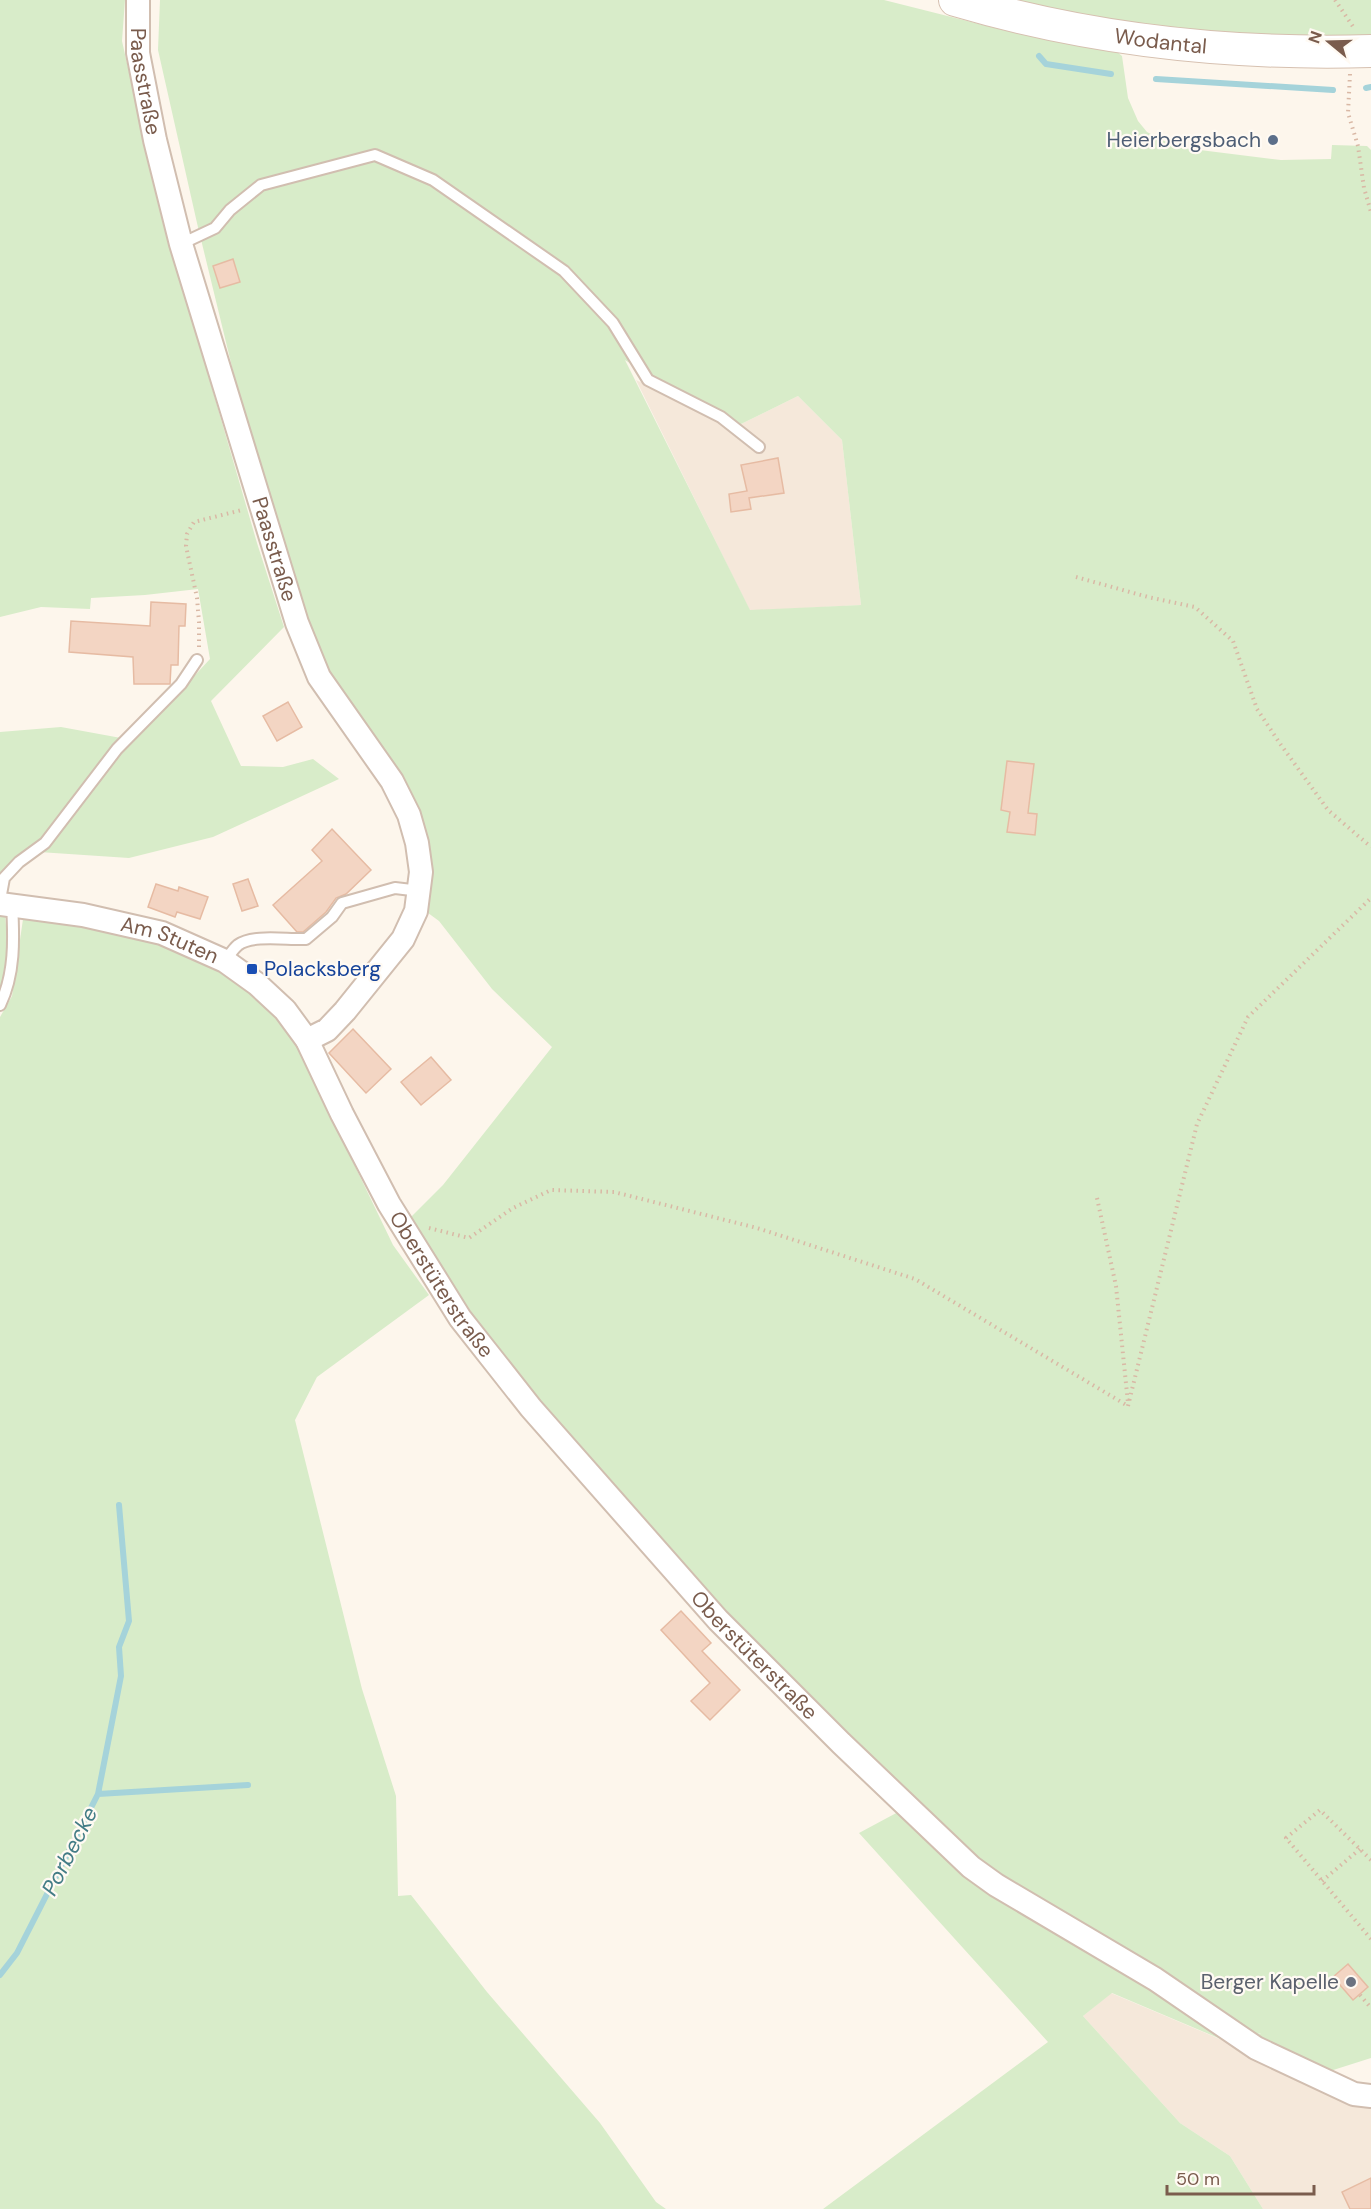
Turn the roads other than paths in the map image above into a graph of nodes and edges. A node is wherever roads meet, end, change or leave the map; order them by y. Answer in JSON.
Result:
{"nodes":[{"id":1,"x":138,"y":0,"type":"edge"},
{"id":2,"x":956,"y":0,"type":"edge"},
{"id":3,"x":1361,"y":52,"type":"edge"},
{"id":4,"x":181,"y":244,"type":"junction"},
{"id":5,"x":759,"y":447,"type":"dead end"},
{"id":6,"x":197,"y":660,"type":"road end"},
{"id":7,"x":420,"y":891,"type":"junction"},
{"id":8,"x":4,"y":903,"type":"edge"},
{"id":9,"x":225,"y":961,"type":"junction"},
{"id":10,"x":0,"y":1005,"type":"edge"},
{"id":11,"x":307,"y":1040,"type":"junction"},
{"id":12,"x":1371,"y":2096,"type":"edge"}],
"edges":[{"from":1,"to":4,"type":"street","name":"Paasstraße"},
{"from":2,"to":3,"type":"main road","name":"Wodantal"},
{"from":4,"to":5,"type":"lane"},
{"from":4,"to":7,"type":"street","name":"Paasstraße"},
{"from":6,"to":8,"type":"lane"},
{"from":7,"to":9,"type":"lane"},
{"from":7,"to":11,"type":"street","name":"Paasstraße"},
{"from":8,"to":9,"type":"street","name":"Am Stuten"},
{"from":8,"to":10,"type":"lane"},
{"from":9,"to":11,"type":"street","name":"Am Stuten"},
{"from":11,"to":12,"type":"street","name":"Oberstüterstraße"}]}
